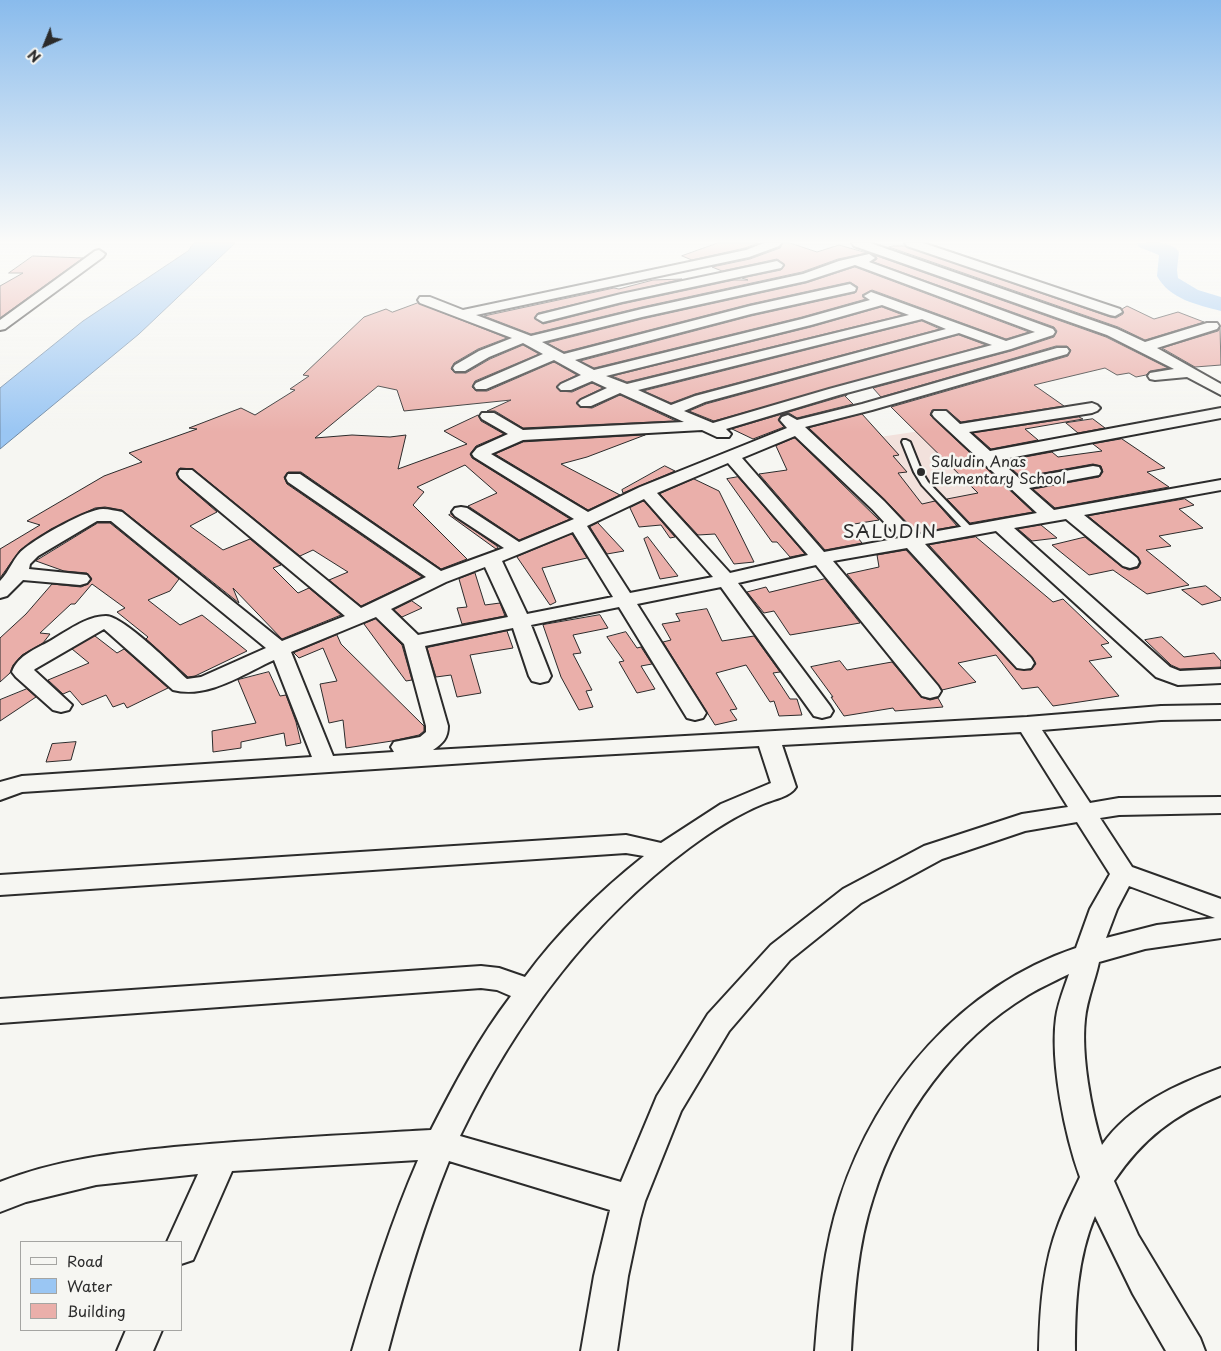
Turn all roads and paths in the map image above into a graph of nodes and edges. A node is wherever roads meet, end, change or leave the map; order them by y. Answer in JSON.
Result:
{"nodes":[{"id":1,"x":28,"y":306,"type":"edge"},
{"id":2,"x":441,"y":306,"type":"edge"},
{"id":3,"x":499,"y":306,"type":"edge"},
{"id":4,"x":590,"y":306,"type":"edge"},
{"id":5,"x":632,"y":306,"type":"edge"},
{"id":6,"x":674,"y":306,"type":"edge"},
{"id":7,"x":768,"y":306,"type":"edge"},
{"id":8,"x":863,"y":306,"type":"edge"},
{"id":9,"x":900,"y":306,"type":"edge"},
{"id":10,"x":977,"y":306,"type":"edge"},
{"id":11,"x":1038,"y":306,"type":"edge"},
{"id":12,"x":1097,"y":306,"type":"edge"},
{"id":13,"x":1115,"y":312,"type":"dead end"},
{"id":14,"x":642,"y":313,"type":"junction"},
{"id":15,"x":462,"y":314,"type":"junction"},
{"id":16,"x":923,"y":315,"type":"junction"},
{"id":17,"x":543,"y":318,"type":"dead end"},
{"id":18,"x":1084,"y":322,"type":"junction"},
{"id":19,"x":0,"y":326,"type":"edge"},
{"id":20,"x":1212,"y":326,"type":"dead end"},
{"id":21,"x":960,"y":329,"type":"junction"},
{"id":22,"x":1048,"y":332,"type":"junction"},
{"id":23,"x":527,"y":340,"type":"junction"},
{"id":24,"x":1006,"y":346,"type":"junction"},
{"id":25,"x":1149,"y":349,"type":"junction"},
{"id":26,"x":1062,"y":352,"type":"dead end"},
{"id":27,"x":557,"y":357,"type":"junction"},
{"id":28,"x":1132,"y":358,"type":"dead end"},
{"id":29,"x":747,"y":359,"type":"junction"},
{"id":30,"x":460,"y":368,"type":"dead end"},
{"id":31,"x":1191,"y":372,"type":"junction"},
{"id":32,"x":592,"y":375,"type":"junction"},
{"id":33,"x":1155,"y":376,"type":"dead end"},
{"id":34,"x":758,"y":384,"type":"junction"},
{"id":35,"x":481,"y":386,"type":"dead end"},
{"id":36,"x":566,"y":388,"type":"dead end"},
{"id":37,"x":623,"y":388,"type":"junction"},
{"id":38,"x":1221,"y":390,"type":"edge"},
{"id":39,"x":586,"y":403,"type":"dead end"},
{"id":40,"x":1092,"y":408,"type":"dead end"},
{"id":41,"x":776,"y":410,"type":"junction"},
{"id":42,"x":669,"y":411,"type":"junction"},
{"id":43,"x":1221,"y":412,"type":"edge"},
{"id":44,"x":940,"y":414,"type":"dead end"},
{"id":45,"x":488,"y":416,"type":"dead end"},
{"id":46,"x":707,"y":427,"type":"junction"},
{"id":47,"x":796,"y":427,"type":"junction"},
{"id":48,"x":957,"y":429,"type":"junction"},
{"id":49,"x":520,"y":435,"type":"junction"},
{"id":50,"x":906,"y":442,"type":"dead end"},
{"id":51,"x":753,"y":447,"type":"junction"},
{"id":52,"x":731,"y":456,"type":"junction"},
{"id":53,"x":987,"y":457,"type":"junction"},
{"id":54,"x":1092,"y":471,"type":"dead end"},
{"id":55,"x":186,"y":474,"type":"dead end"},
{"id":56,"x":294,"y":478,"type":"dead end"},
{"id":57,"x":1016,"y":485,"type":"junction"},
{"id":58,"x":1221,"y":485,"type":"edge"},
{"id":59,"x":646,"y":491,"type":"junction"},
{"id":60,"x":461,"y":512,"type":"dead end"},
{"id":61,"x":1070,"y":513,"type":"junction"},
{"id":62,"x":1050,"y":516,"type":"junction"},
{"id":63,"x":582,"y":521,"type":"junction"},
{"id":64,"x":1000,"y":525,"type":"junction"},
{"id":65,"x":970,"y":531,"type":"junction"},
{"id":66,"x":910,"y":542,"type":"junction"},
{"id":67,"x":518,"y":549,"type":"junction"},
{"id":68,"x":820,"y":558,"type":"junction"},
{"id":69,"x":491,"y":559,"type":"junction"},
{"id":70,"x":1130,"y":562,"type":"dead end"},
{"id":71,"x":18,"y":574,"type":"junction"},
{"id":72,"x":439,"y":578,"type":"junction"},
{"id":73,"x":80,"y":579,"type":"dead end"},
{"id":74,"x":726,"y":580,"type":"junction"},
{"id":75,"x":0,"y":592,"type":"edge"},
{"id":76,"x":625,"y":600,"type":"junction"},
{"id":77,"x":368,"y":613,"type":"junction"},
{"id":78,"x":520,"y":621,"type":"junction"},
{"id":79,"x":414,"y":642,"type":"junction"},
{"id":80,"x":280,"y":649,"type":"junction"},
{"id":81,"x":1024,"y":663,"type":"dead end"},
{"id":82,"x":540,"y":676,"type":"dead end"},
{"id":83,"x":1221,"y":676,"type":"edge"},
{"id":84,"x":930,"y":691,"type":"dead end"},
{"id":85,"x":60,"y":705,"type":"dead end"},
{"id":86,"x":822,"y":711,"type":"dead end"},
{"id":87,"x":1221,"y":712,"type":"edge"},
{"id":88,"x":696,"y":713,"type":"dead end"},
{"id":89,"x":1027,"y":724,"type":"junction"},
{"id":90,"x":768,"y":738,"type":"junction"},
{"id":91,"x":322,"y":755,"type":"junction"},
{"id":92,"x":0,"y":773,"type":"edge"},
{"id":93,"x":0,"y":792,"type":"edge"},
{"id":94,"x":1221,"y":805,"type":"edge"},
{"id":95,"x":1084,"y":812,"type":"junction"},
{"id":96,"x":663,"y":854,"type":"junction"},
{"id":97,"x":1123,"y":874,"type":"junction"},
{"id":98,"x":0,"y":885,"type":"edge"},
{"id":99,"x":1221,"y":910,"type":"edge"},
{"id":100,"x":1221,"y":928,"type":"edge"},
{"id":101,"x":1087,"y":954,"type":"junction"},
{"id":102,"x":529,"y":990,"type":"junction"},
{"id":103,"x":0,"y":1011,"type":"edge"},
{"id":104,"x":1221,"y":1081,"type":"edge"},
{"id":105,"x":438,"y":1144,"type":"junction"},
{"id":106,"x":222,"y":1157,"type":"junction"},
{"id":107,"x":1096,"y":1178,"type":"junction"},
{"id":108,"x":0,"y":1197,"type":"edge"},
{"id":109,"x":629,"y":1200,"type":"junction"},
{"id":110,"x":182,"y":1246,"type":"edge"},
{"id":111,"x":144,"y":1331,"type":"edge"},
{"id":112,"x":135,"y":1351,"type":"edge"},
{"id":113,"x":370,"y":1351,"type":"edge"},
{"id":114,"x":599,"y":1351,"type":"edge"},
{"id":115,"x":833,"y":1351,"type":"edge"},
{"id":116,"x":1057,"y":1351,"type":"edge"},
{"id":117,"x":1187,"y":1351,"type":"edge"}],
"edges":[{"from":1,"to":19,"type":"street"},
{"from":2,"to":15,"type":"street"},
{"from":3,"to":15,"type":"street"},
{"from":4,"to":17,"type":"street"},
{"from":5,"to":14,"type":"street"},
{"from":6,"to":14,"type":"street"},
{"from":7,"to":27,"type":"street"},
{"from":8,"to":32,"type":"street"},
{"from":9,"to":16,"type":"street"},
{"from":10,"to":22,"type":"street"},
{"from":11,"to":18,"type":"street"},
{"from":12,"to":13,"type":"street"},
{"from":14,"to":23,"type":"street"},
{"from":15,"to":23,"type":"street"},
{"from":16,"to":21,"type":"street"},
{"from":16,"to":29,"type":"street"},
{"from":18,"to":22,"type":"street"},
{"from":18,"to":25,"type":"street"},
{"from":20,"to":25,"type":"street"},
{"from":21,"to":24,"type":"street"},
{"from":21,"to":34,"type":"street"},
{"from":22,"to":24,"type":"street"},
{"from":23,"to":27,"type":"street"},
{"from":23,"to":30,"type":"street"},
{"from":24,"to":41,"type":"street"},
{"from":25,"to":28,"type":"street"},
{"from":25,"to":31,"type":"street"},
{"from":26,"to":47,"type":"street"},
{"from":27,"to":32,"type":"street"},
{"from":27,"to":35,"type":"street"},
{"from":29,"to":34,"type":"street"},
{"from":29,"to":37,"type":"street"},
{"from":31,"to":33,"type":"street"},
{"from":31,"to":38,"type":"street"},
{"from":32,"to":36,"type":"street"},
{"from":32,"to":37,"type":"street"},
{"from":34,"to":42,"type":"street"},
{"from":37,"to":39,"type":"street"},
{"from":37,"to":42,"type":"street"},
{"from":40,"to":48,"type":"street"},
{"from":41,"to":46,"type":"street"},
{"from":41,"to":47,"type":"street"},
{"from":42,"to":46,"type":"street"},
{"from":43,"to":53,"type":"street"},
{"from":44,"to":48,"type":"street"},
{"from":45,"to":49,"type":"street"},
{"from":46,"to":49,"type":"street"},
{"from":46,"to":51,"type":"street"},
{"from":47,"to":51,"type":"street"},
{"from":47,"to":66,"type":"street"},
{"from":48,"to":53,"type":"street"},
{"from":49,"to":63,"type":"street"},
{"from":50,"to":65,"type":"lane"},
{"from":51,"to":52,"type":"street"},
{"from":52,"to":59,"type":"street"},
{"from":52,"to":68,"type":"street"},
{"from":53,"to":57,"type":"street"},
{"from":54,"to":57,"type":"street"},
{"from":55,"to":77,"type":"street"},
{"from":56,"to":72,"type":"street"},
{"from":57,"to":62,"type":"street"},
{"from":58,"to":61,"type":"street"},
{"from":59,"to":63,"type":"street"},
{"from":59,"to":74,"type":"street"},
{"from":60,"to":67,"type":"street"},
{"from":61,"to":62,"type":"street"},
{"from":61,"to":70,"type":"street"},
{"from":62,"to":64,"type":"street"},
{"from":63,"to":67,"type":"street"},
{"from":63,"to":76,"type":"street"},
{"from":64,"to":65,"type":"street"},
{"from":64,"to":83,"type":"street"},
{"from":65,"to":66,"type":"street"},
{"from":66,"to":68,"type":"street"},
{"from":66,"to":81,"type":"street"},
{"from":67,"to":69,"type":"street"},
{"from":68,"to":74,"type":"street"},
{"from":68,"to":84,"type":"street"},
{"from":69,"to":72,"type":"street"},
{"from":69,"to":78,"type":"street"},
{"from":71,"to":73,"type":"street"},
{"from":71,"to":75,"type":"street"},
{"from":71,"to":80,"type":"street"},
{"from":72,"to":77,"type":"street"},
{"from":74,"to":76,"type":"street"},
{"from":74,"to":86,"type":"street"},
{"from":76,"to":78,"type":"street"},
{"from":76,"to":88,"type":"street"},
{"from":77,"to":79,"type":"street"},
{"from":77,"to":80,"type":"street"},
{"from":78,"to":79,"type":"street"},
{"from":78,"to":82,"type":"street"},
{"from":79,"to":91,"type":"street"},
{"from":80,"to":85,"type":"street"},
{"from":80,"to":91,"type":"street"},
{"from":87,"to":89,"type":"street"},
{"from":89,"to":90,"type":"street"},
{"from":89,"to":95,"type":"street"},
{"from":90,"to":93,"type":"street"},
{"from":90,"to":96,"type":"street"},
{"from":91,"to":92,"type":"street"},
{"from":94,"to":95,"type":"street"},
{"from":95,"to":97,"type":"street"},
{"from":95,"to":109,"type":"street"},
{"from":96,"to":98,"type":"street"},
{"from":96,"to":102,"type":"street"},
{"from":97,"to":99,"type":"street"},
{"from":97,"to":101,"type":"street"},
{"from":100,"to":101,"type":"street"},
{"from":101,"to":107,"type":"street"},
{"from":101,"to":115,"type":"street"},
{"from":102,"to":103,"type":"street"},
{"from":102,"to":105,"type":"street"},
{"from":104,"to":107,"type":"street"},
{"from":105,"to":106,"type":"street"},
{"from":105,"to":109,"type":"street"},
{"from":105,"to":113,"type":"street"},
{"from":106,"to":108,"type":"street"},
{"from":106,"to":110,"type":"street"},
{"from":107,"to":116,"type":"street"},
{"from":107,"to":117,"type":"street"},
{"from":109,"to":114,"type":"street"},
{"from":111,"to":112,"type":"street"}]}
